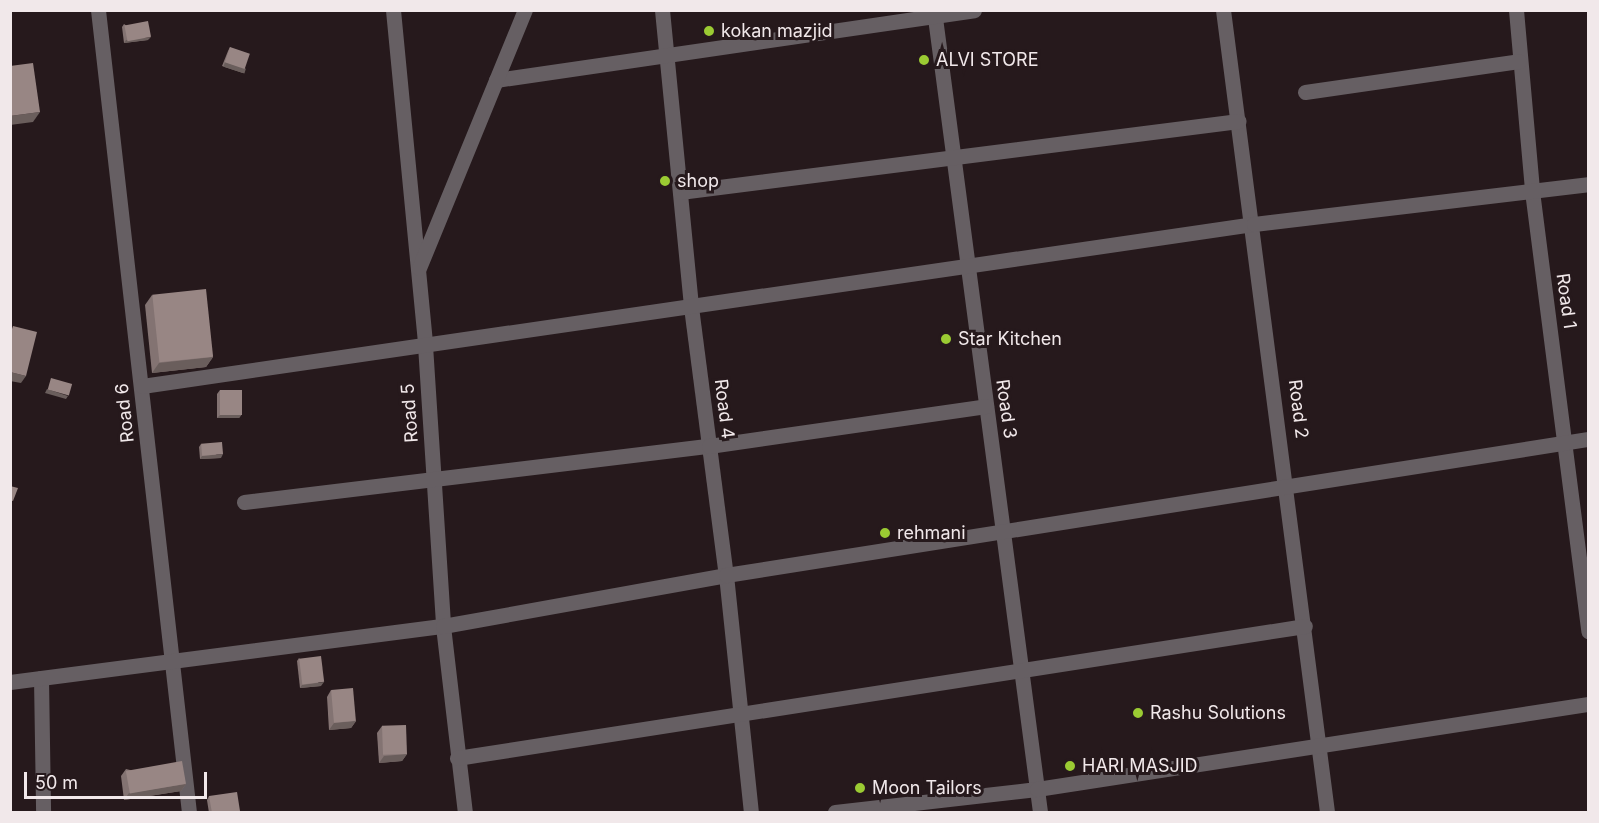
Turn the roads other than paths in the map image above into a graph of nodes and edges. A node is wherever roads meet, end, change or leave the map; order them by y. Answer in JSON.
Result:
{"nodes":[{"id":1,"x":98,"y":10,"type":"edge"},
{"id":2,"x":393,"y":10,"type":"edge"},
{"id":3,"x":525,"y":10,"type":"edge"},
{"id":4,"x":662,"y":10,"type":"edge"},
{"id":5,"x":974,"y":10,"type":"edge"},
{"id":6,"x":1223,"y":10,"type":"edge"},
{"id":7,"x":1516,"y":10,"type":"edge"},
{"id":8,"x":934,"y":13,"type":"edge"},
{"id":9,"x":667,"y":54,"type":"junction"},
{"id":10,"x":1519,"y":61,"type":"junction"},
{"id":11,"x":496,"y":80,"type":"junction"},
{"id":12,"x":1305,"y":92,"type":"dead end"},
{"id":13,"x":1239,"y":121,"type":"junction"},
{"id":14,"x":953,"y":157,"type":"junction"},
{"id":15,"x":1588,"y":184,"type":"edge"},
{"id":16,"x":1532,"y":191,"type":"junction"},
{"id":17,"x":680,"y":192,"type":"junction"},
{"id":18,"x":1254,"y":224,"type":"junction"},
{"id":19,"x":968,"y":266,"type":"junction"},
{"id":20,"x":418,"y":270,"type":"junction"},
{"id":21,"x":691,"y":307,"type":"junction"},
{"id":22,"x":425,"y":345,"type":"junction"},
{"id":23,"x":142,"y":386,"type":"junction"},
{"id":24,"x":986,"y":406,"type":"junction"},
{"id":25,"x":1588,"y":439,"type":"edge"},
{"id":26,"x":1565,"y":441,"type":"junction"},
{"id":27,"x":710,"y":446,"type":"junction"},
{"id":28,"x":434,"y":480,"type":"junction"},
{"id":29,"x":1288,"y":489,"type":"junction"},
{"id":30,"x":244,"y":502,"type":"dead end"},
{"id":31,"x":1003,"y":534,"type":"junction"},
{"id":32,"x":726,"y":575,"type":"junction"},
{"id":33,"x":443,"y":626,"type":"junction"},
{"id":34,"x":1305,"y":626,"type":"junction"},
{"id":35,"x":1588,"y":631,"type":"edge"},
{"id":36,"x":169,"y":662,"type":"junction"},
{"id":37,"x":1022,"y":670,"type":"junction"},
{"id":38,"x":41,"y":678,"type":"junction"},
{"id":39,"x":10,"y":682,"type":"edge"},
{"id":40,"x":1588,"y":704,"type":"edge"},
{"id":41,"x":741,"y":713,"type":"junction"},
{"id":42,"x":1319,"y":743,"type":"junction"},
{"id":43,"x":457,"y":758,"type":"junction"},
{"id":44,"x":1037,"y":789,"type":"junction"},
{"id":45,"x":43,"y":813,"type":"edge"},
{"id":46,"x":189,"y":813,"type":"edge"},
{"id":47,"x":465,"y":813,"type":"edge"},
{"id":48,"x":751,"y":813,"type":"edge"},
{"id":49,"x":835,"y":813,"type":"edge"},
{"id":50,"x":1040,"y":813,"type":"edge"},
{"id":51,"x":1328,"y":813,"type":"edge"}],
"edges":[{"from":1,"to":23,"type":"street","name":"Road 6"},
{"from":2,"to":20,"type":"street","name":"Road 5"},
{"from":3,"to":11,"type":"street"},
{"from":4,"to":9,"type":"street","name":"Road 4"},
{"from":5,"to":8,"type":"street"},
{"from":6,"to":13,"type":"street","name":"Road 2"},
{"from":7,"to":10,"type":"street","name":"Road 1"},
{"from":8,"to":9,"type":"street"},
{"from":8,"to":14,"type":"street","name":"Road 3"},
{"from":9,"to":11,"type":"street"},
{"from":9,"to":17,"type":"street","name":"Road 4"},
{"from":10,"to":12,"type":"street"},
{"from":10,"to":16,"type":"street","name":"Road 1"},
{"from":11,"to":20,"type":"street"},
{"from":13,"to":14,"type":"street"},
{"from":13,"to":18,"type":"street","name":"Road 2"},
{"from":14,"to":17,"type":"street"},
{"from":14,"to":19,"type":"street","name":"Road 3"},
{"from":15,"to":16,"type":"street"},
{"from":16,"to":18,"type":"street"},
{"from":16,"to":26,"type":"street","name":"Road 1"},
{"from":17,"to":21,"type":"street","name":"Road 4"},
{"from":18,"to":19,"type":"street"},
{"from":18,"to":29,"type":"street","name":"Road 2"},
{"from":19,"to":21,"type":"street"},
{"from":19,"to":24,"type":"street","name":"Road 3"},
{"from":20,"to":22,"type":"street","name":"Road 5"},
{"from":21,"to":22,"type":"street"},
{"from":21,"to":27,"type":"street","name":"Road 4"},
{"from":22,"to":23,"type":"street"},
{"from":22,"to":28,"type":"street","name":"Road 5"},
{"from":23,"to":36,"type":"street","name":"Road 6"},
{"from":24,"to":27,"type":"street"},
{"from":24,"to":31,"type":"street","name":"Road 3"},
{"from":25,"to":26,"type":"street"},
{"from":26,"to":29,"type":"street"},
{"from":26,"to":35,"type":"street","name":"Road 1"},
{"from":27,"to":28,"type":"street"},
{"from":27,"to":32,"type":"street","name":"Road 4"},
{"from":28,"to":30,"type":"street"},
{"from":28,"to":33,"type":"street","name":"Road 5"},
{"from":29,"to":31,"type":"street"},
{"from":29,"to":34,"type":"street","name":"Road 2"},
{"from":31,"to":32,"type":"street"},
{"from":31,"to":37,"type":"street","name":"Road 3"},
{"from":32,"to":33,"type":"street"},
{"from":32,"to":41,"type":"street","name":"Road 4"},
{"from":33,"to":36,"type":"street"},
{"from":33,"to":43,"type":"street","name":"Road 5"},
{"from":34,"to":37,"type":"street"},
{"from":34,"to":42,"type":"street","name":"Road 2"},
{"from":36,"to":38,"type":"street"},
{"from":36,"to":46,"type":"street","name":"Road 6"},
{"from":37,"to":41,"type":"street"},
{"from":37,"to":44,"type":"street","name":"Road 3"},
{"from":38,"to":39,"type":"street"},
{"from":38,"to":45,"type":"street"},
{"from":40,"to":42,"type":"street"},
{"from":41,"to":43,"type":"street"},
{"from":41,"to":48,"type":"street","name":"Road 4"},
{"from":42,"to":44,"type":"street"},
{"from":42,"to":51,"type":"street","name":"Road 2"},
{"from":43,"to":47,"type":"street","name":"Road 5"},
{"from":44,"to":49,"type":"street"},
{"from":44,"to":50,"type":"street","name":"Road 3"}]}
